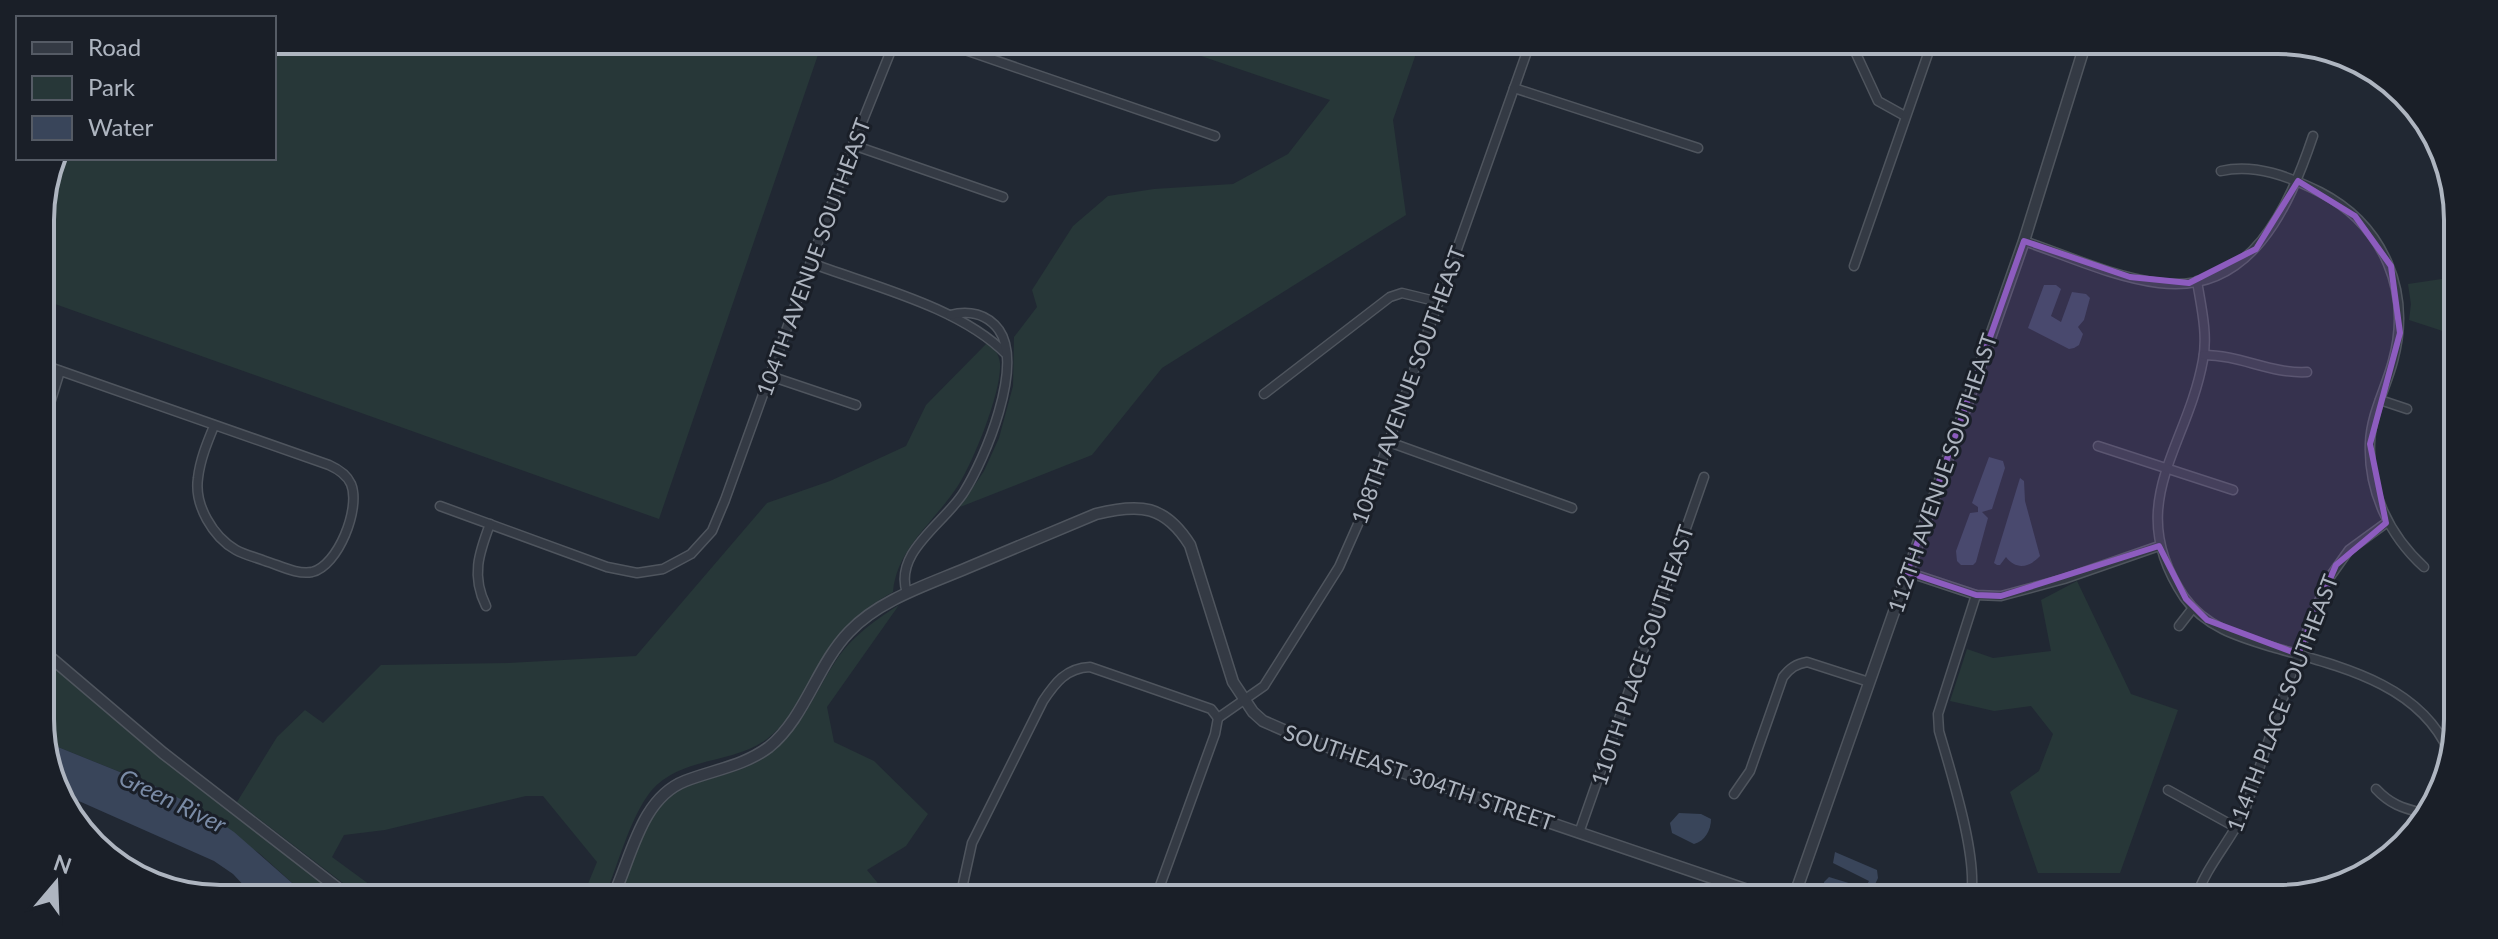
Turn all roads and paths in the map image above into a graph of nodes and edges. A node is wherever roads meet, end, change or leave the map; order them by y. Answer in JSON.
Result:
{"nodes":[{"id":1,"x":890,"y":54,"type":"edge"},
{"id":2,"x":977,"y":54,"type":"edge"},
{"id":3,"x":1526,"y":54,"type":"edge"},
{"id":4,"x":1856,"y":54,"type":"edge"},
{"id":5,"x":1928,"y":54,"type":"edge"},
{"id":6,"x":2082,"y":54,"type":"edge"},
{"id":7,"x":1514,"y":88,"type":"junction"},
{"id":8,"x":1905,"y":116,"type":"junction"},
{"id":9,"x":1215,"y":136,"type":"dead end"},
{"id":10,"x":2313,"y":136,"type":"dead end"},
{"id":11,"x":853,"y":145,"type":"junction"},
{"id":12,"x":1698,"y":148,"type":"dead end"},
{"id":13,"x":2221,"y":171,"type":"dead end"},
{"id":14,"x":2298,"y":181,"type":"junction"},
{"id":15,"x":1003,"y":197,"type":"dead end"},
{"id":16,"x":2024,"y":241,"type":"junction"},
{"id":17,"x":811,"y":263,"type":"junction"},
{"id":18,"x":1854,"y":266,"type":"dead end"},
{"id":19,"x":2197,"y":281,"type":"junction"},
{"id":20,"x":1439,"y":302,"type":"junction"},
{"id":21,"x":950,"y":315,"type":"junction"},
{"id":22,"x":1006,"y":355,"type":"junction"},
{"id":23,"x":2204,"y":355,"type":"junction"},
{"id":24,"x":54,"y":369,"type":"edge"},
{"id":25,"x":60,"y":371,"type":"junction"},
{"id":26,"x":2307,"y":372,"type":"dead end"},
{"id":27,"x":770,"y":376,"type":"junction"},
{"id":28,"x":54,"y":390,"type":"edge"},
{"id":29,"x":1264,"y":394,"type":"dead end"},
{"id":30,"x":2380,"y":400,"type":"junction"},
{"id":31,"x":856,"y":405,"type":"dead end"},
{"id":32,"x":2407,"y":409,"type":"dead end"},
{"id":33,"x":214,"y":426,"type":"junction"},
{"id":34,"x":1389,"y":442,"type":"junction"},
{"id":35,"x":2098,"y":446,"type":"dead end"},
{"id":36,"x":2165,"y":469,"type":"junction"},
{"id":37,"x":1704,"y":477,"type":"dead end"},
{"id":38,"x":2233,"y":490,"type":"dead end"},
{"id":39,"x":440,"y":506,"type":"dead end"},
{"id":40,"x":1572,"y":508,"type":"dead end"},
{"id":41,"x":2386,"y":523,"type":"junction"},
{"id":42,"x":490,"y":524,"type":"junction"},
{"id":43,"x":2159,"y":546,"type":"junction"},
{"id":44,"x":2424,"y":567,"type":"dead end"},
{"id":45,"x":1907,"y":572,"type":"junction"},
{"id":46,"x":907,"y":593,"type":"junction"},
{"id":47,"x":1976,"y":595,"type":"junction"},
{"id":48,"x":486,"y":606,"type":"dead end"},
{"id":49,"x":2193,"y":608,"type":"junction"},
{"id":50,"x":2179,"y":626,"type":"dead end"},
{"id":51,"x":2298,"y":654,"type":"junction"},
{"id":52,"x":54,"y":660,"type":"edge"},
{"id":53,"x":1869,"y":682,"type":"junction"},
{"id":54,"x":1245,"y":701,"type":"junction"},
{"id":55,"x":1218,"y":718,"type":"junction"},
{"id":56,"x":2442,"y":742,"type":"edge"},
{"id":57,"x":2376,"y":789,"type":"dead end"},
{"id":58,"x":2168,"y":790,"type":"dead end"},
{"id":59,"x":1734,"y":794,"type":"dead end"},
{"id":60,"x":2416,"y":811,"type":"edge"},
{"id":61,"x":2237,"y":828,"type":"junction"},
{"id":62,"x":1579,"y":833,"type":"junction"},
{"id":63,"x":334,"y":885,"type":"edge"},
{"id":64,"x":618,"y":885,"type":"edge"},
{"id":65,"x":963,"y":885,"type":"edge"},
{"id":66,"x":1160,"y":885,"type":"edge"},
{"id":67,"x":1733,"y":885,"type":"edge"},
{"id":68,"x":1798,"y":885,"type":"edge"},
{"id":69,"x":1973,"y":885,"type":"edge"},
{"id":70,"x":2202,"y":885,"type":"edge"}],
"edges":[{"from":1,"to":11,"type":"street","name":"104TH AVENUE SOUTHEAST"},
{"from":2,"to":9,"type":"street"},
{"from":3,"to":7,"type":"street","name":"108TH AVENUE SOUTHEAST"},
{"from":4,"to":8,"type":"street"},
{"from":5,"to":8,"type":"street"},
{"from":6,"to":16,"type":"street","name":"112TH AVENUE SOUTHEAST"},
{"from":7,"to":12,"type":"street"},
{"from":7,"to":20,"type":"street","name":"108TH AVENUE SOUTHEAST"},
{"from":8,"to":18,"type":"street"},
{"from":10,"to":14,"type":"street"},
{"from":11,"to":15,"type":"street"},
{"from":11,"to":17,"type":"street","name":"104TH AVENUE SOUTHEAST"},
{"from":13,"to":14,"type":"street"},
{"from":14,"to":19,"type":"street"},
{"from":14,"to":30,"type":"street"},
{"from":16,"to":19,"type":"street"},
{"from":16,"to":45,"type":"street","name":"112TH AVENUE SOUTHEAST"},
{"from":17,"to":21,"type":"street"},
{"from":17,"to":27,"type":"street","name":"104TH AVENUE SOUTHEAST"},
{"from":19,"to":23,"type":"street"},
{"from":20,"to":29,"type":"street"},
{"from":20,"to":34,"type":"street","name":"108TH AVENUE SOUTHEAST"},
{"from":21,"to":22,"type":"street"},
{"from":21,"to":22,"type":"street"},
{"from":22,"to":46,"type":"street"},
{"from":23,"to":26,"type":"street"},
{"from":23,"to":36,"type":"street"},
{"from":24,"to":25,"type":"street"},
{"from":25,"to":28,"type":"street"},
{"from":25,"to":33,"type":"street"},
{"from":27,"to":31,"type":"street"},
{"from":27,"to":42,"type":"street","name":"104TH AVENUE SOUTHEAST"},
{"from":30,"to":32,"type":"street"},
{"from":30,"to":41,"type":"street"},
{"from":33,"to":33,"type":"street"},
{"from":34,"to":40,"type":"street"},
{"from":34,"to":54,"type":"street","name":"108TH AVENUE SOUTHEAST"},
{"from":35,"to":36,"type":"street"},
{"from":36,"to":38,"type":"street"},
{"from":36,"to":43,"type":"street"},
{"from":37,"to":62,"type":"street","name":"110TH PLACE SOUTHEAST"},
{"from":39,"to":42,"type":"street"},
{"from":41,"to":44,"type":"street"},
{"from":41,"to":51,"type":"street","name":"114TH PLACE SOUTHEAST"},
{"from":42,"to":48,"type":"street"},
{"from":43,"to":47,"type":"street"},
{"from":43,"to":49,"type":"street"},
{"from":45,"to":47,"type":"street"},
{"from":45,"to":53,"type":"street","name":"112TH AVENUE SOUTHEAST"},
{"from":46,"to":54,"type":"street"},
{"from":46,"to":64,"type":"street"},
{"from":47,"to":69,"type":"street"},
{"from":49,"to":50,"type":"street"},
{"from":49,"to":51,"type":"street"},
{"from":51,"to":56,"type":"street"},
{"from":51,"to":61,"type":"street","name":"114TH PLACE SOUTHEAST"},
{"from":52,"to":63,"type":"street"},
{"from":53,"to":59,"type":"street"},
{"from":53,"to":68,"type":"street","name":"112TH AVENUE SOUTHEAST"},
{"from":54,"to":55,"type":"street"},
{"from":54,"to":62,"type":"street","name":"SOUTHEAST 304TH STREET"},
{"from":55,"to":65,"type":"street"},
{"from":55,"to":66,"type":"street"},
{"from":57,"to":60,"type":"street"},
{"from":58,"to":61,"type":"street"},
{"from":61,"to":70,"type":"street","name":"114TH PLACE SOUTHEAST"},
{"from":62,"to":67,"type":"street","name":"SOUTHEAST 304TH STREET"}]}
